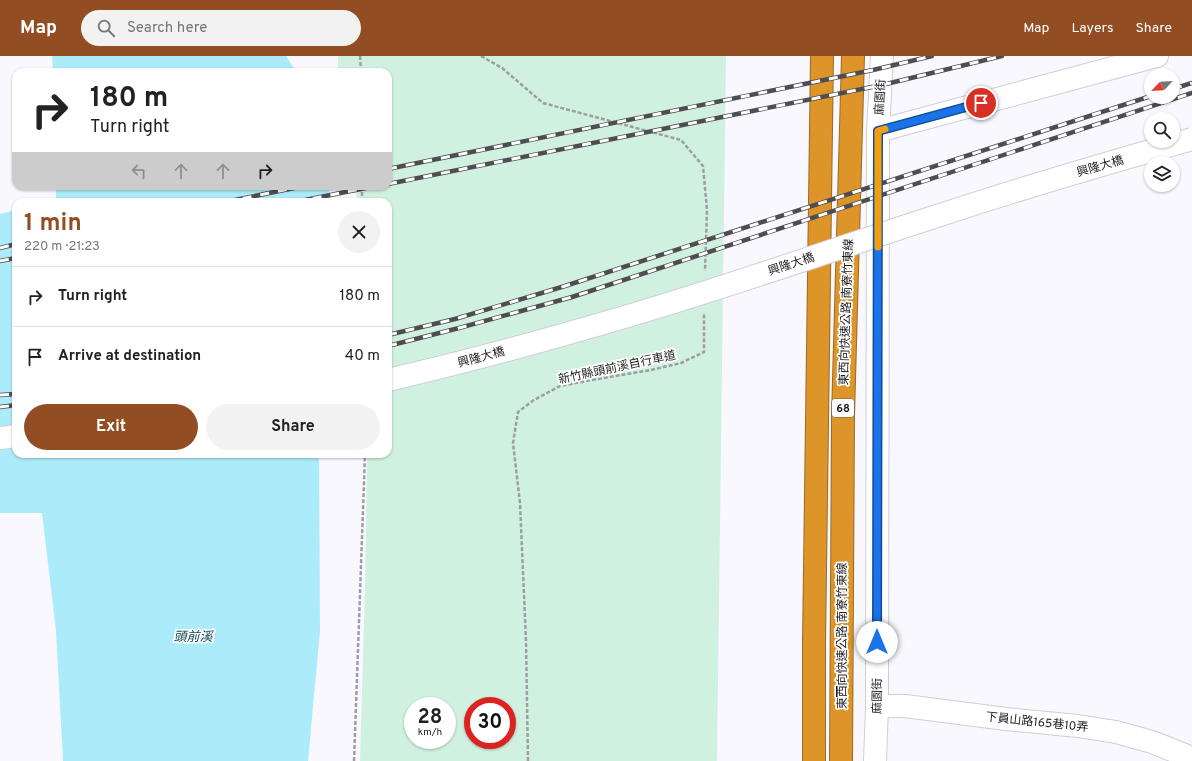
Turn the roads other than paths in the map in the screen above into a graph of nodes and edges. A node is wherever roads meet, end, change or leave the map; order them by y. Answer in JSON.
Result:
{"nodes":[{"id":1,"x":822,"y":56,"type":"edge"},
{"id":2,"x":853,"y":56,"type":"edge"},
{"id":3,"x":882,"y":56,"type":"edge"},
{"id":4,"x":1157,"y":56,"type":"edge"},
{"id":5,"x":878,"y":131,"type":"junction"},
{"id":6,"x":1192,"y":139,"type":"edge"},
{"id":7,"x":392,"y":379,"type":"edge"},
{"id":8,"x":12,"y":436,"type":"edge"},
{"id":9,"x":0,"y":438,"type":"edge"},
{"id":10,"x":877,"y":706,"type":"junction"},
{"id":11,"x":1192,"y":758,"type":"edge"},
{"id":12,"x":814,"y":761,"type":"edge"},
{"id":13,"x":841,"y":761,"type":"edge"},
{"id":14,"x":875,"y":761,"type":"edge"}],
"edges":[{"from":1,"to":12,"type":"highway","number":"68"},
{"from":2,"to":13,"type":"highway","name":"東西向快速公路 南寮竹東線","number":"68"},
{"from":3,"to":5,"type":"street","name":"麻園街"},
{"from":4,"to":5,"type":"street"},
{"from":5,"to":10,"type":"street","name":"麻園街"},
{"from":6,"to":7,"type":"street","name":"興隆大橋","bridge":true},
{"from":8,"to":9,"type":"street"},
{"from":10,"to":11,"type":"street","name":"下員山路165巷10弄"},
{"from":10,"to":14,"type":"street","name":"麻園街"}]}
